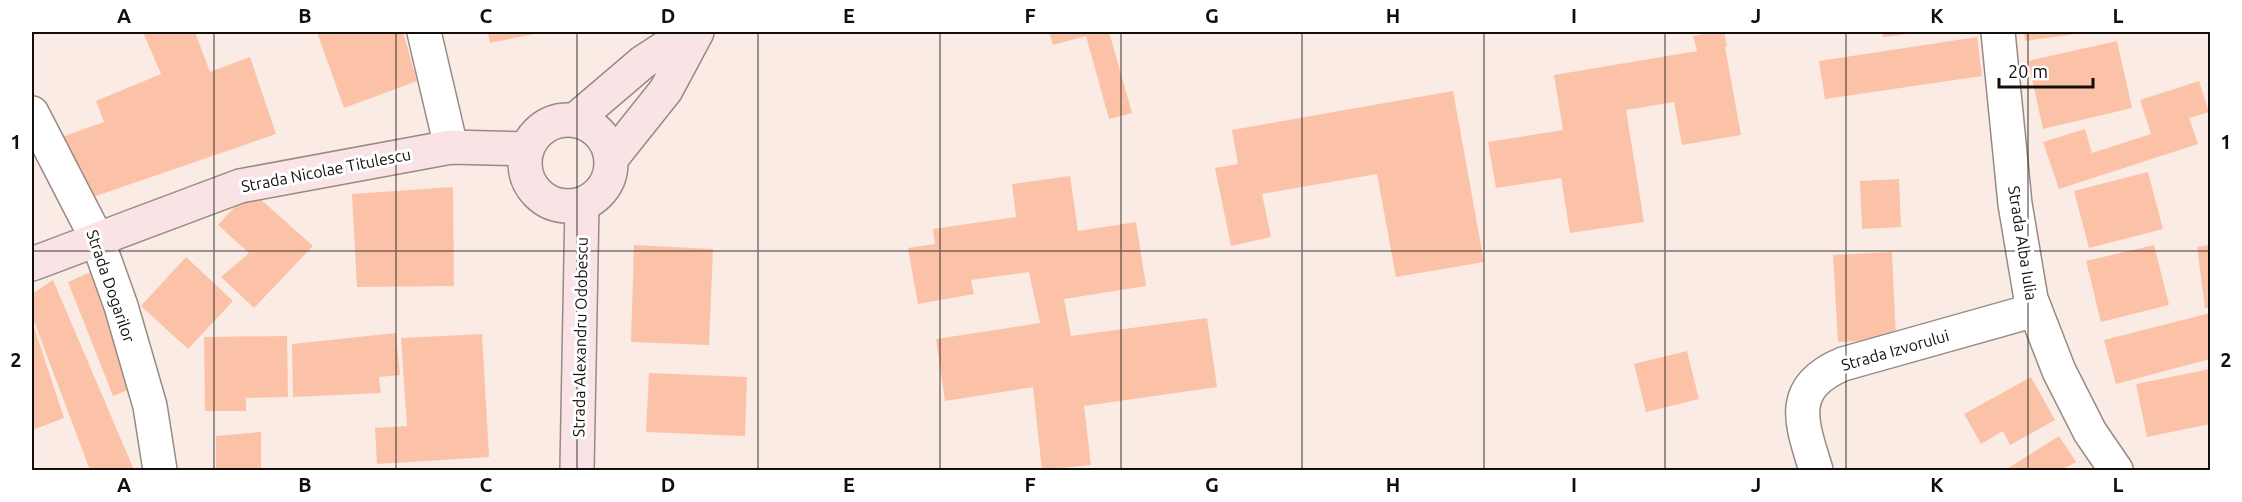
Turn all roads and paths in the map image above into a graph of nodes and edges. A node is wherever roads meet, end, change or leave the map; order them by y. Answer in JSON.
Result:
{"nodes":[{"id":1,"x":424,"y":32,"type":"edge"},
{"id":2,"x":688,"y":32,"type":"edge"},
{"id":3,"x":697,"y":32,"type":"edge"},
{"id":4,"x":1998,"y":32,"type":"edge"},
{"id":5,"x":32,"y":113,"type":"edge"},
{"id":6,"x":575,"y":120,"type":"junction"},
{"id":7,"x":451,"y":147,"type":"junction"},
{"id":8,"x":527,"y":149,"type":"junction"},
{"id":9,"x":611,"y":159,"type":"junction"},
{"id":10,"x":582,"y":204,"type":"junction"},
{"id":11,"x":97,"y":239,"type":"junction"},
{"id":12,"x":32,"y":264,"type":"edge"},
{"id":13,"x":2035,"y":310,"type":"junction"},
{"id":14,"x":160,"y":471,"type":"edge"},
{"id":15,"x":577,"y":471,"type":"edge"},
{"id":16,"x":1816,"y":471,"type":"edge"},
{"id":17,"x":2116,"y":471,"type":"edge"}],
"edges":[{"from":1,"to":7,"type":"street"},
{"from":2,"to":6,"type":"main road"},
{"from":3,"to":9,"type":"main road"},
{"from":4,"to":13,"type":"street","name":"Strada Alba Iulia"},
{"from":5,"to":11,"type":"street","name":"Strada Dogarilor"},
{"from":6,"to":8,"type":"main road"},
{"from":6,"to":9,"type":"main road"},
{"from":7,"to":8,"type":"main road","name":"Strada Nicolae Titulescu"},
{"from":7,"to":11,"type":"main road","name":"Strada Nicolae Titulescu"},
{"from":8,"to":10,"type":"main road"},
{"from":9,"to":10,"type":"main road"},
{"from":10,"to":15,"type":"main road","name":"Strada Alexandru Odobescu"},
{"from":11,"to":12,"type":"main road","name":"Strada Nicolae Titulescu"},
{"from":11,"to":14,"type":"street","name":"Strada Dogarilor"},
{"from":13,"to":16,"type":"street","name":"Strada Izvorului"},
{"from":13,"to":17,"type":"street","name":"Strada Alba Iulia"}]}
